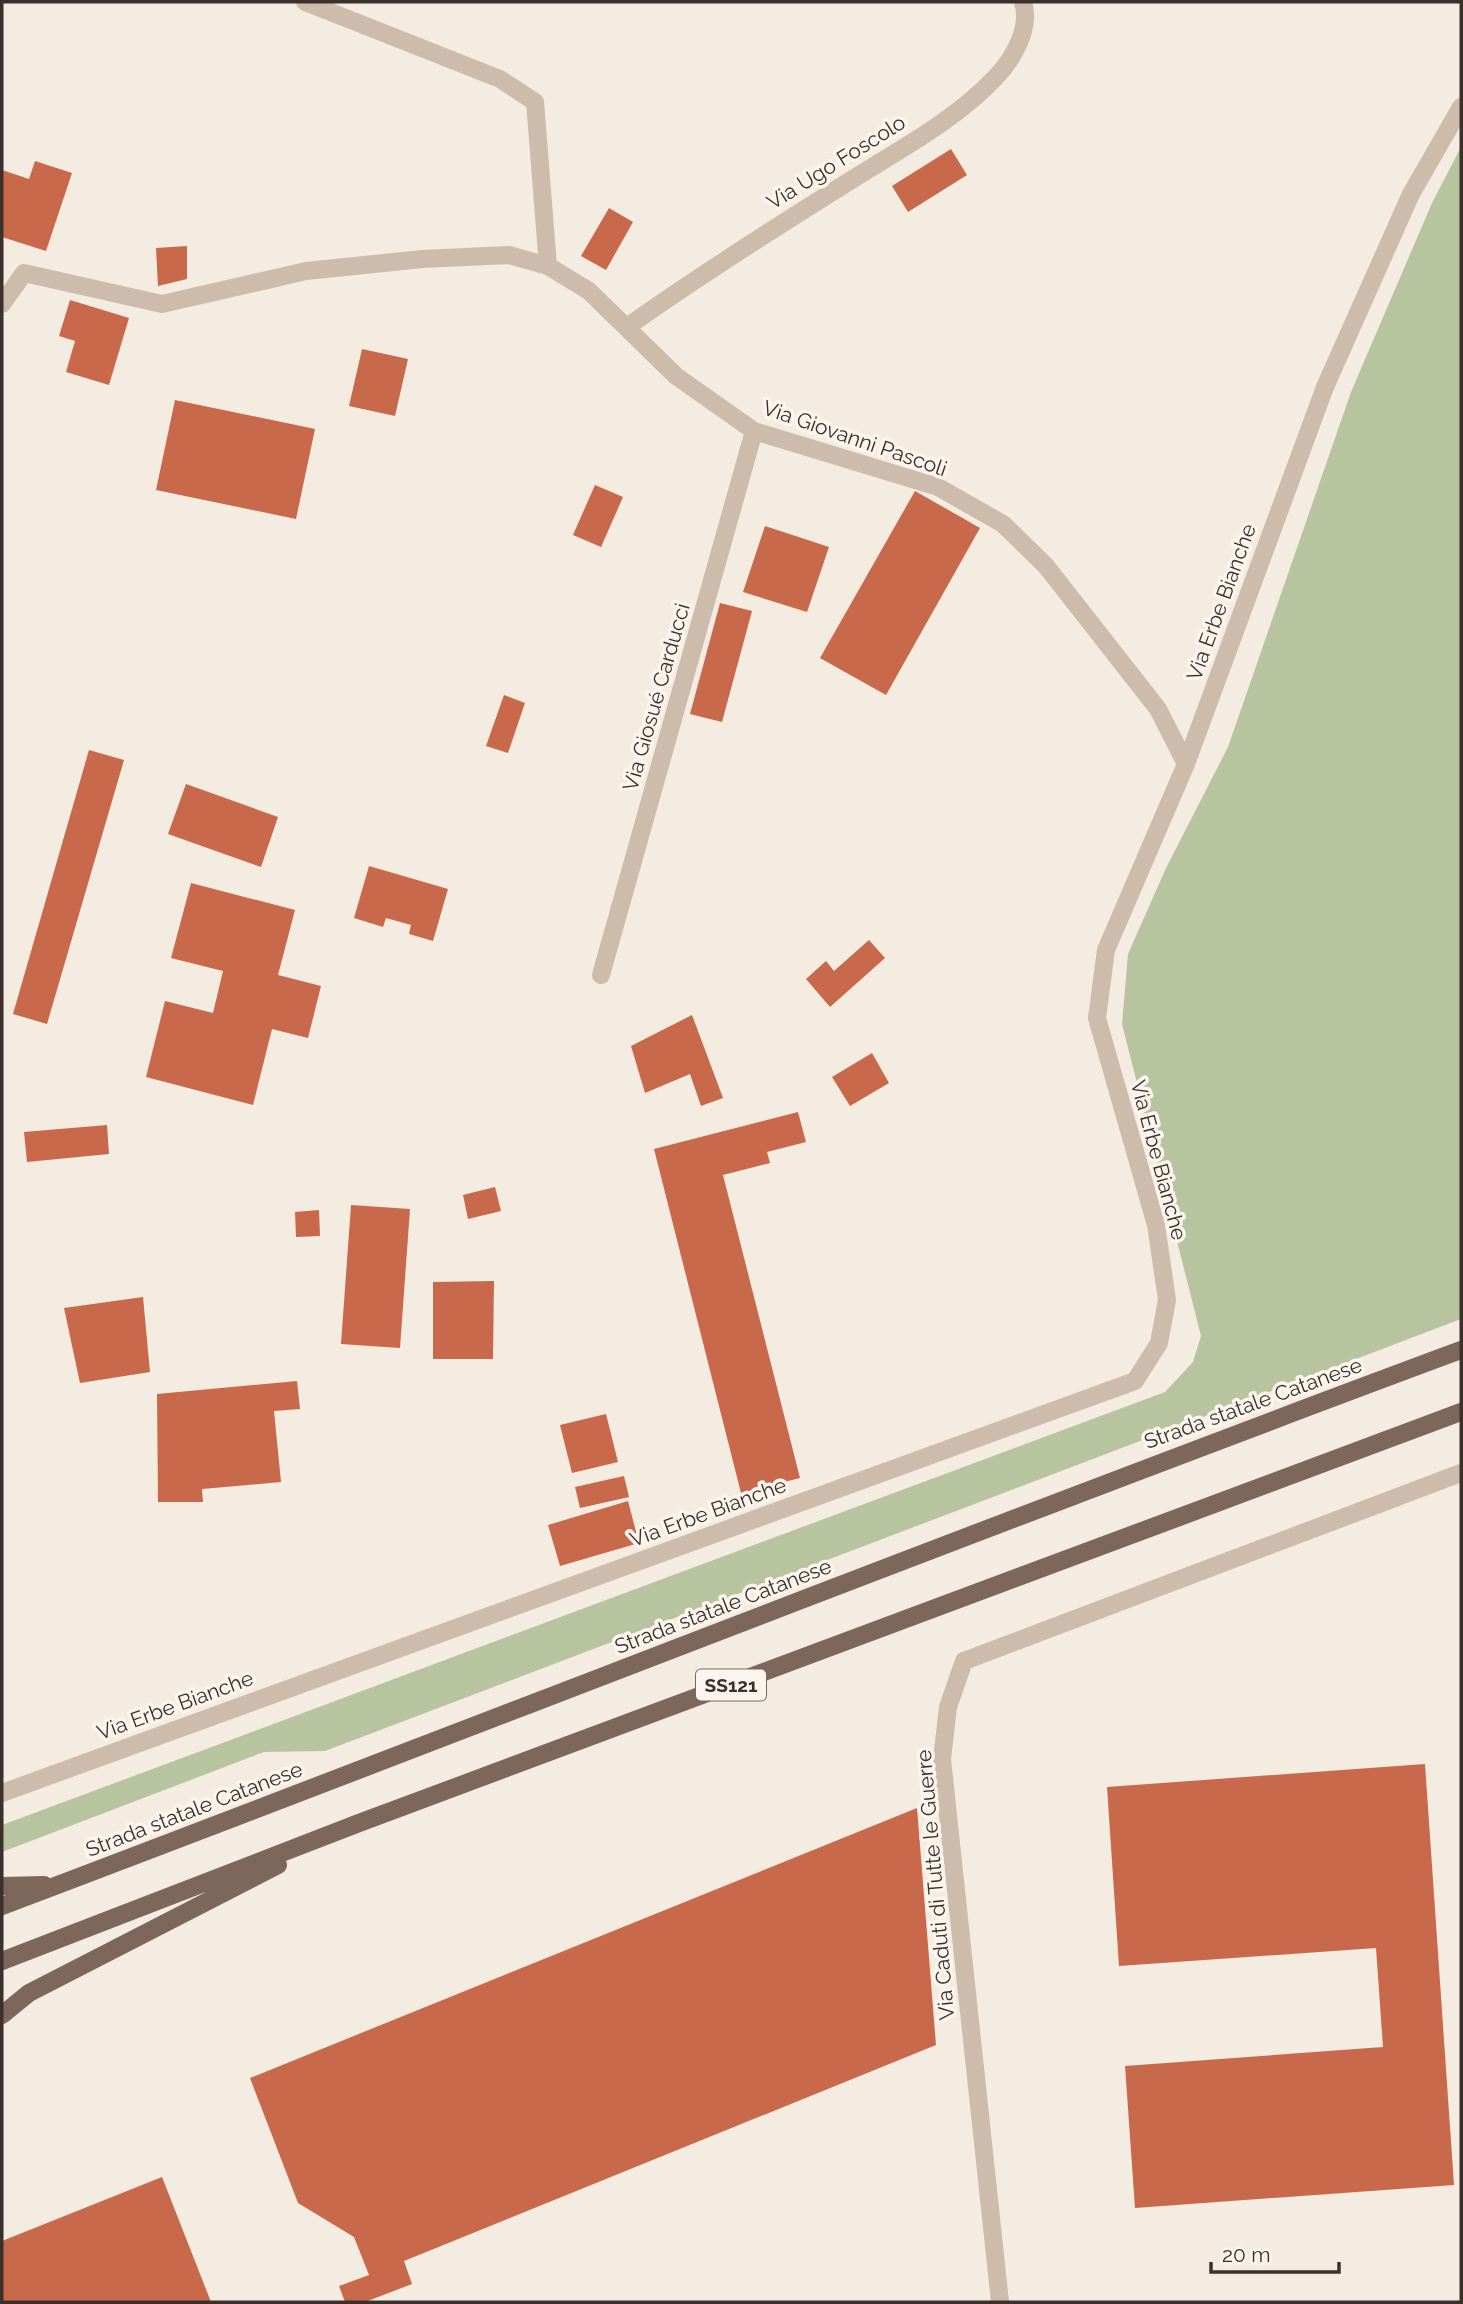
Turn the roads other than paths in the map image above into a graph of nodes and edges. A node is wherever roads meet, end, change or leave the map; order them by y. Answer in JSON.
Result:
{"nodes":[{"id":1,"x":306,"y":2,"type":"edge"},
{"id":2,"x":1023,"y":2,"type":"edge"},
{"id":3,"x":1461,"y":107,"type":"edge"},
{"id":4,"x":548,"y":266,"type":"junction"},
{"id":5,"x":2,"y":304,"type":"edge"},
{"id":6,"x":627,"y":327,"type":"junction"},
{"id":7,"x":754,"y":431,"type":"junction"},
{"id":8,"x":1186,"y":764,"type":"junction"},
{"id":9,"x":601,"y":975,"type":"dead end"},
{"id":10,"x":1461,"y":1350,"type":"edge"},
{"id":11,"x":1461,"y":1412,"type":"edge"},
{"id":12,"x":1461,"y":1473,"type":"edge"},
{"id":13,"x":2,"y":1793,"type":"edge"},
{"id":14,"x":359,"y":1824,"type":"junction"},
{"id":15,"x":58,"y":1885,"type":"junction"},
{"id":16,"x":2,"y":1886,"type":"edge"},
{"id":17,"x":2,"y":1906,"type":"edge"},
{"id":18,"x":2,"y":1961,"type":"edge"},
{"id":19,"x":2,"y":2015,"type":"edge"},
{"id":20,"x":1000,"y":2302,"type":"edge"}],
"edges":[{"from":1,"to":4,"type":"street"},
{"from":2,"to":6,"type":"street","name":"Via Ugo Foscolo"},
{"from":3,"to":8,"type":"street","name":"Via Erbe Bianche"},
{"from":4,"to":5,"type":"street","name":"Via Giovanni Pascoli"},
{"from":4,"to":6,"type":"street","name":"Via Giovanni Pascoli"},
{"from":6,"to":7,"type":"street","name":"Via Giovanni Pascoli"},
{"from":7,"to":8,"type":"street","name":"Via Giovanni Pascoli"},
{"from":7,"to":9,"type":"street","name":"Via Giosué Carducci"},
{"from":8,"to":13,"type":"street","name":"Via Erbe Bianche"},
{"from":10,"to":15,"type":"main road","name":"Strada statale Catanese","number":"SS121"},
{"from":11,"to":14,"type":"main road","number":"SS121"},
{"from":12,"to":20,"type":"street","name":"Via Caduti di Tutte le Guerre"},
{"from":14,"to":18,"type":"main road","number":"SS121"},
{"from":14,"to":19,"type":"main road"},
{"from":15,"to":16,"type":"main road"},
{"from":15,"to":17,"type":"main road","name":"Strada statale Catanese","number":"SS121"}]}
